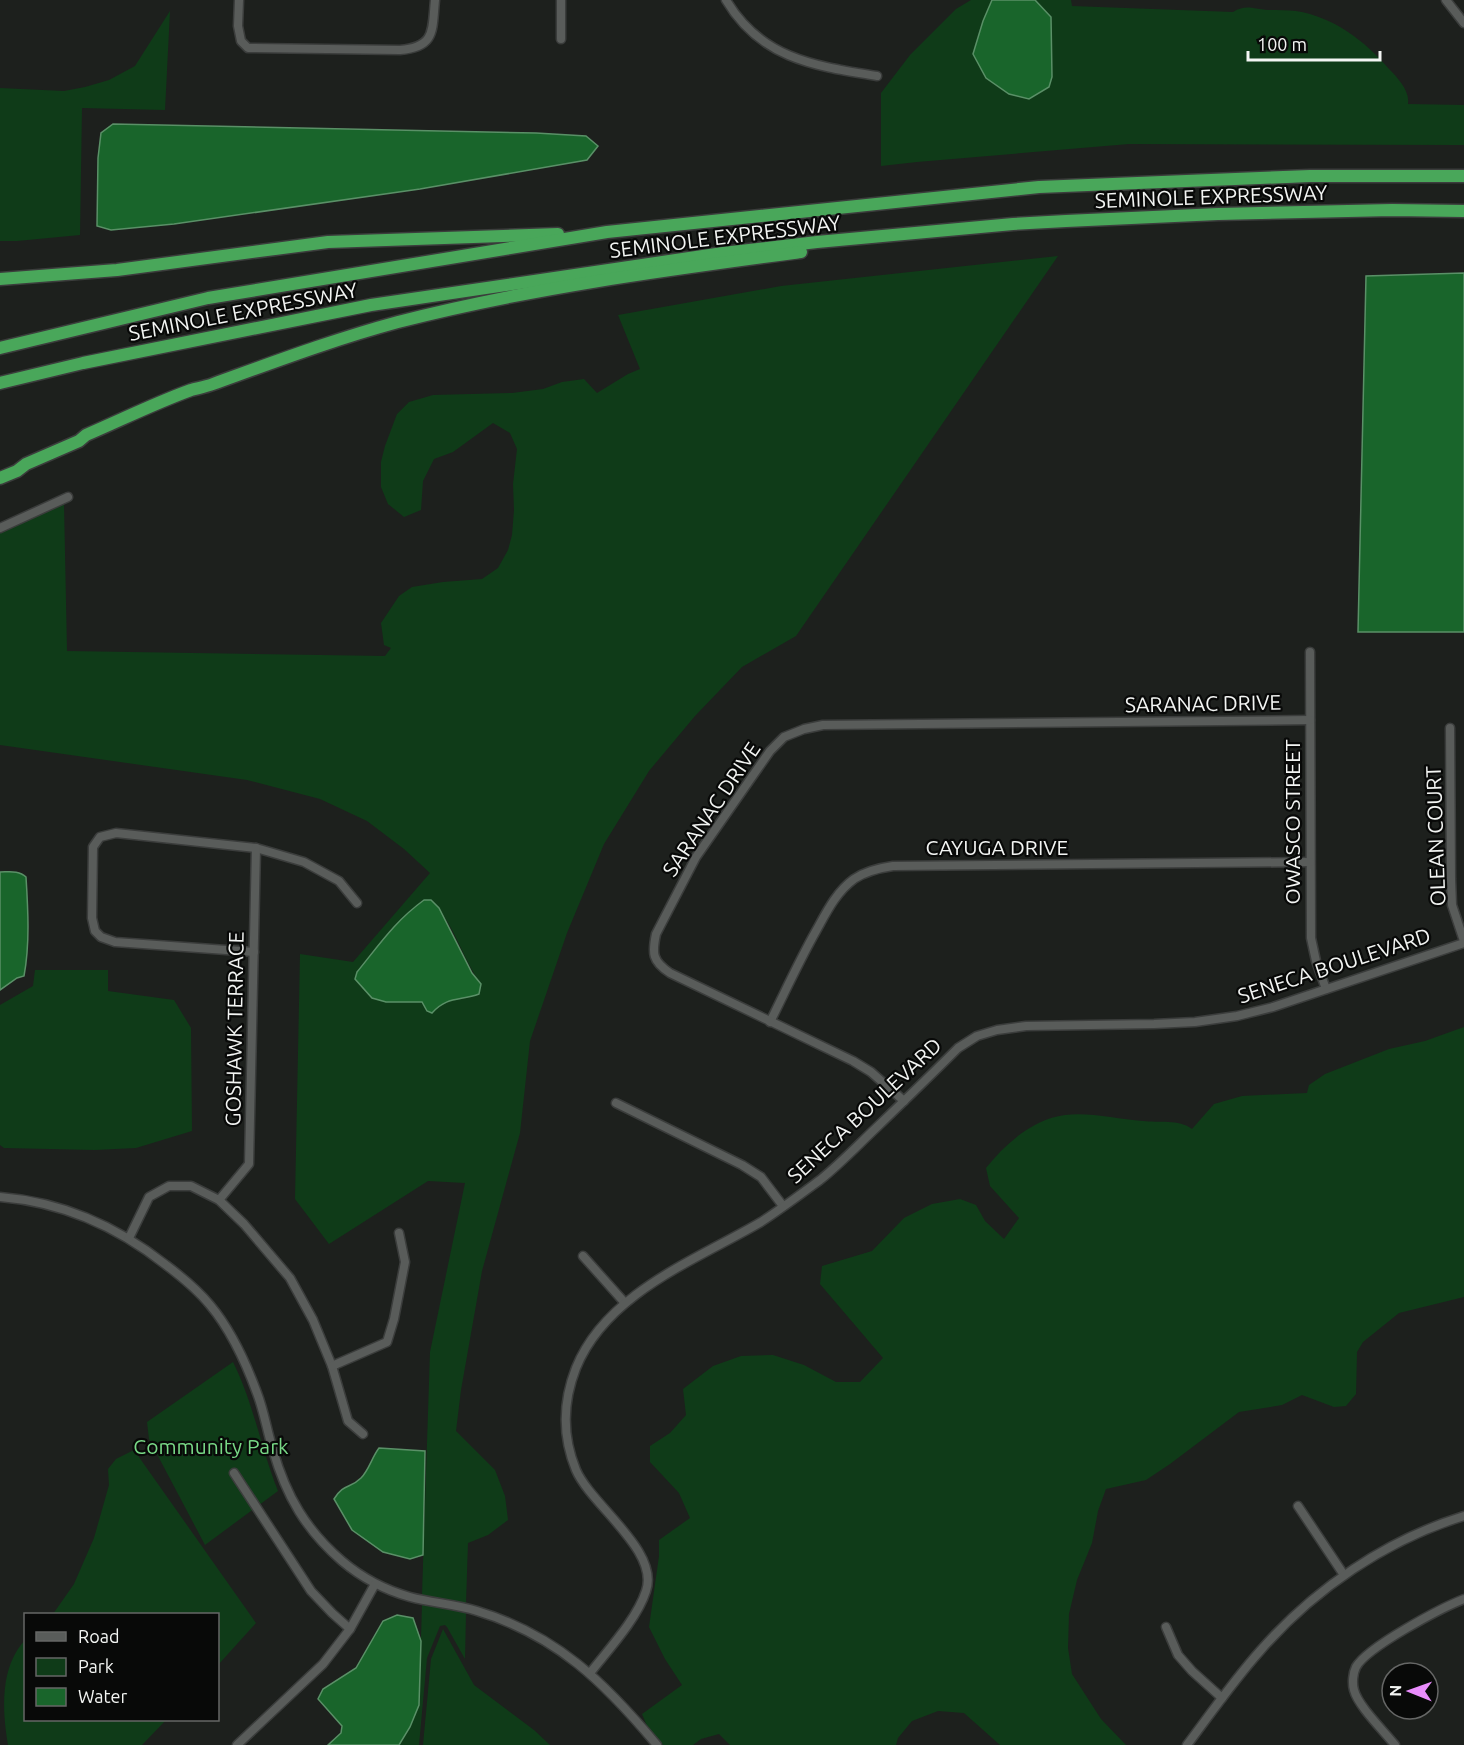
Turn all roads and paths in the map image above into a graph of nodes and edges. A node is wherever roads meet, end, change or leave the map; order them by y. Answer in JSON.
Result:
{"nodes":[{"id":1,"x":239,"y":0,"type":"edge"},
{"id":2,"x":435,"y":0,"type":"edge"},
{"id":3,"x":561,"y":0,"type":"edge"},
{"id":4,"x":726,"y":0,"type":"edge"},
{"id":5,"x":1446,"y":0,"type":"edge"},
{"id":6,"x":1464,"y":23,"type":"edge"},
{"id":7,"x":561,"y":39,"type":"dead end"},
{"id":8,"x":877,"y":76,"type":"dead end"},
{"id":9,"x":1464,"y":176,"type":"edge"},
{"id":10,"x":1464,"y":211,"type":"edge"},
{"id":11,"x":607,"y":232,"type":"junction"},
{"id":12,"x":849,"y":239,"type":"junction"},
{"id":13,"x":0,"y":279,"type":"edge"},
{"id":14,"x":0,"y":348,"type":"edge"},
{"id":15,"x":0,"y":383,"type":"edge"},
{"id":16,"x":26,"y":464,"type":"junction"},
{"id":17,"x":0,"y":471,"type":"edge"},
{"id":18,"x":0,"y":478,"type":"edge"},
{"id":19,"x":68,"y":497,"type":"dead end"},
{"id":20,"x":0,"y":528,"type":"edge"},
{"id":21,"x":1310,"y":652,"type":"dead end"},
{"id":22,"x":1310,"y":720,"type":"junction"},
{"id":23,"x":1450,"y":728,"type":"dead end"},
{"id":24,"x":256,"y":848,"type":"junction"},
{"id":25,"x":1310,"y":862,"type":"junction"},
{"id":26,"x":357,"y":903,"type":"dead end"},
{"id":27,"x":1464,"y":942,"type":"edge"},
{"id":28,"x":254,"y":952,"type":"junction"},
{"id":29,"x":1326,"y":989,"type":"junction"},
{"id":30,"x":770,"y":1022,"type":"junction"},
{"id":31,"x":904,"y":1101,"type":"junction"},
{"id":32,"x":616,"y":1103,"type":"dead end"},
{"id":33,"x":0,"y":1197,"type":"edge"},
{"id":34,"x":219,"y":1200,"type":"junction"},
{"id":35,"x":783,"y":1206,"type":"junction"},
{"id":36,"x":399,"y":1233,"type":"dead end"},
{"id":37,"x":129,"y":1238,"type":"junction"},
{"id":38,"x":583,"y":1256,"type":"dead end"},
{"id":39,"x":625,"y":1303,"type":"junction"},
{"id":40,"x":332,"y":1366,"type":"junction"},
{"id":41,"x":363,"y":1434,"type":"dead end"},
{"id":42,"x":234,"y":1473,"type":"dead end"},
{"id":43,"x":1298,"y":1506,"type":"dead end"},
{"id":44,"x":1464,"y":1516,"type":"edge"},
{"id":45,"x":1344,"y":1575,"type":"junction"},
{"id":46,"x":375,"y":1584,"type":"junction"},
{"id":47,"x":1464,"y":1599,"type":"edge"},
{"id":48,"x":1166,"y":1627,"type":"dead end"},
{"id":49,"x":350,"y":1629,"type":"junction"},
{"id":50,"x":590,"y":1673,"type":"junction"},
{"id":51,"x":1222,"y":1698,"type":"junction"},
{"id":52,"x":237,"y":1745,"type":"edge"},
{"id":53,"x":657,"y":1745,"type":"edge"},
{"id":54,"x":1187,"y":1745,"type":"edge"},
{"id":55,"x":1395,"y":1745,"type":"edge"}],
"edges":[{"from":1,"to":2,"type":"street"},
{"from":3,"to":7,"type":"street"},
{"from":4,"to":8,"type":"street"},
{"from":5,"to":6,"type":"street"},
{"from":9,"to":11,"type":"highway","name":"SEMINOLE EXPRESSWAY"},
{"from":10,"to":12,"type":"highway","name":"SEMINOLE EXPRESSWAY"},
{"from":11,"to":13,"type":"highway"},
{"from":11,"to":14,"type":"highway","name":"SEMINOLE EXPRESSWAY"},
{"from":12,"to":15,"type":"highway","name":"SEMINOLE EXPRESSWAY"},
{"from":12,"to":16,"type":"highway"},
{"from":16,"to":17,"type":"highway"},
{"from":16,"to":18,"type":"highway"},
{"from":19,"to":20,"type":"street"},
{"from":21,"to":22,"type":"street","name":"OWASCO STREET"},
{"from":22,"to":25,"type":"street","name":"OWASCO STREET"},
{"from":22,"to":30,"type":"street","name":"SARANAC DRIVE"},
{"from":23,"to":27,"type":"street","name":"OLEAN COURT"},
{"from":24,"to":26,"type":"street"},
{"from":24,"to":28,"type":"street","name":"GOSHAWK TERRACE"},
{"from":24,"to":28,"type":"street"},
{"from":25,"to":29,"type":"street","name":"OWASCO STREET"},
{"from":25,"to":30,"type":"street","name":"CAYUGA DRIVE"},
{"from":27,"to":29,"type":"street","name":"SENECA BOULEVARD"},
{"from":28,"to":34,"type":"street","name":"GOSHAWK TERRACE"},
{"from":29,"to":31,"type":"street","name":"SENECA BOULEVARD"},
{"from":30,"to":31,"type":"street","name":"SARANAC DRIVE"},
{"from":31,"to":35,"type":"street","name":"SENECA BOULEVARD"},
{"from":32,"to":35,"type":"street"},
{"from":33,"to":37,"type":"street"},
{"from":34,"to":37,"type":"street"},
{"from":34,"to":40,"type":"street"},
{"from":35,"to":39,"type":"street","name":"SENECA BOULEVARD"},
{"from":36,"to":40,"type":"street"},
{"from":37,"to":46,"type":"street"},
{"from":38,"to":39,"type":"street"},
{"from":39,"to":50,"type":"street","name":"SENECA BOULEVARD"},
{"from":40,"to":41,"type":"street"},
{"from":42,"to":49,"type":"street"},
{"from":43,"to":45,"type":"street"},
{"from":44,"to":45,"type":"street"},
{"from":45,"to":51,"type":"street"},
{"from":46,"to":49,"type":"street"},
{"from":46,"to":50,"type":"street"},
{"from":47,"to":55,"type":"street"},
{"from":48,"to":51,"type":"street"},
{"from":49,"to":52,"type":"street"},
{"from":50,"to":53,"type":"street"},
{"from":51,"to":54,"type":"street"}]}
